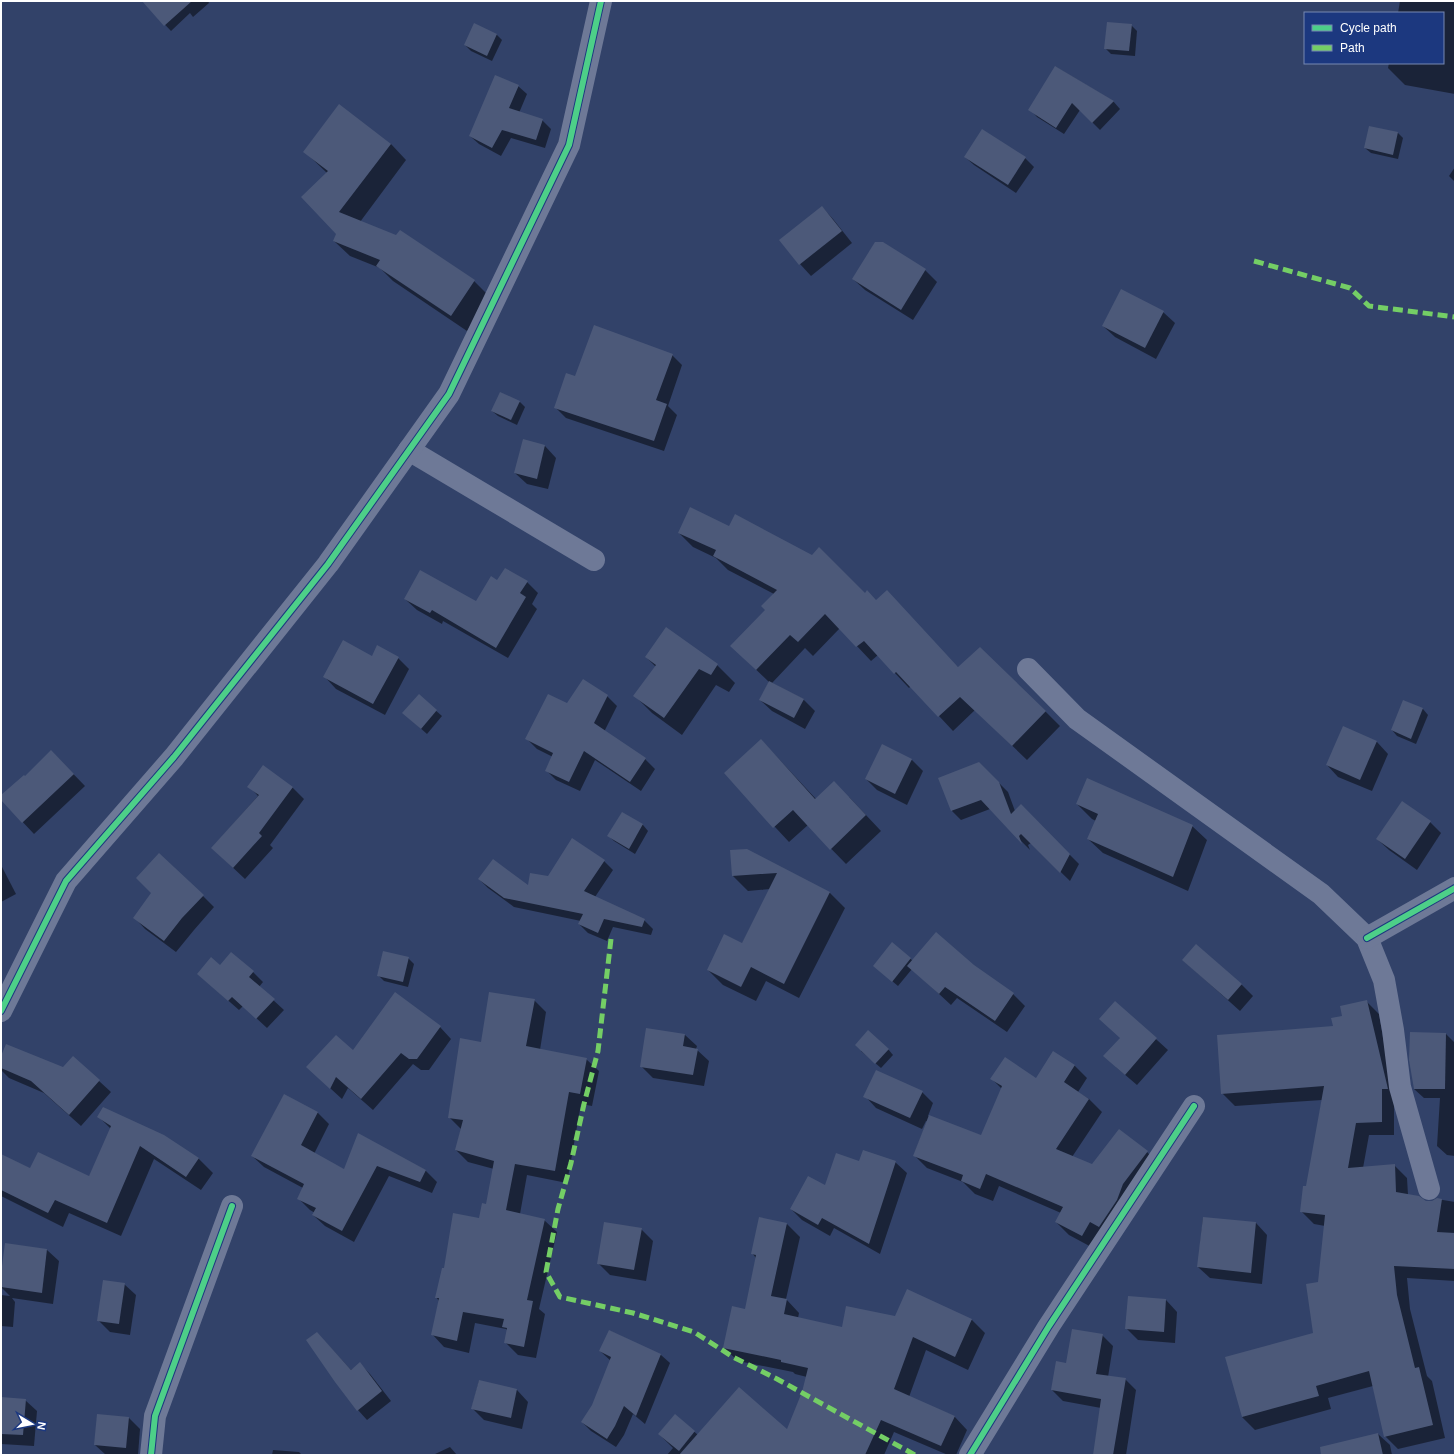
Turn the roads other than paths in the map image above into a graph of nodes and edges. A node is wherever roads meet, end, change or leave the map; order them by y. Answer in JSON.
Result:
{"nodes":[{"id":1,"x":601,"y":1,"type":"edge"},
{"id":2,"x":409,"y":450,"type":"junction"},
{"id":3,"x":594,"y":560,"type":"dead end"},
{"id":4,"x":1028,"y":669,"type":"dead end"},
{"id":5,"x":1455,"y":888,"type":"edge"},
{"id":6,"x":1367,"y":938,"type":"junction"},
{"id":7,"x":1,"y":1011,"type":"edge"},
{"id":8,"x":1194,"y":1106,"type":"dead end"},
{"id":9,"x":1429,"y":1189,"type":"dead end"},
{"id":10,"x":232,"y":1206,"type":"dead end"},
{"id":11,"x":150,"y":1455,"type":"edge"},
{"id":12,"x":970,"y":1455,"type":"edge"}],
"edges":[{"from":1,"to":2,"type":"street"},
{"from":2,"to":3,"type":"street"},
{"from":2,"to":7,"type":"street"},
{"from":4,"to":6,"type":"street"},
{"from":5,"to":6,"type":"street"},
{"from":6,"to":9,"type":"street"},
{"from":8,"to":12,"type":"street"},
{"from":10,"to":11,"type":"street"}]}
